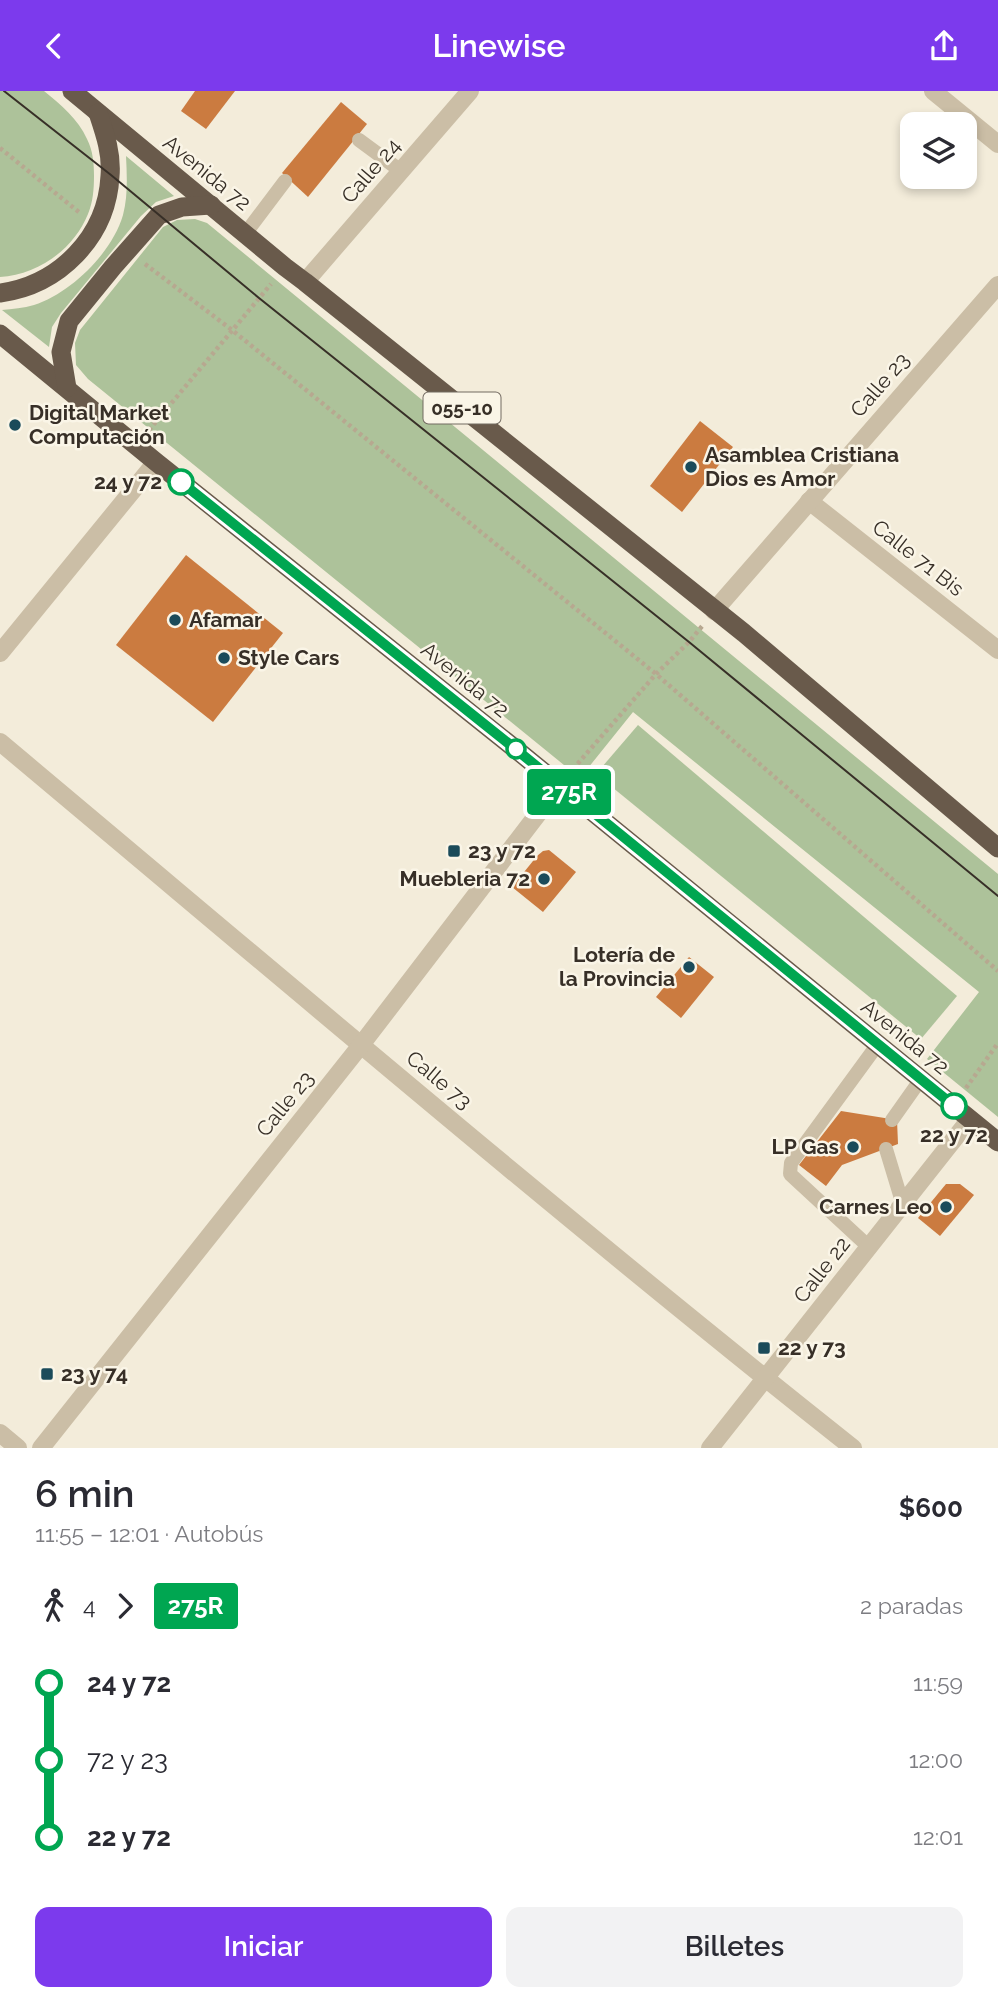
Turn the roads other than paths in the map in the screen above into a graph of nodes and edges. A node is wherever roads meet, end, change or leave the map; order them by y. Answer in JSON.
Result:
{"nodes":[{"id":1,"x":72,"y":91,"type":"edge"},
{"id":2,"x":470,"y":91,"type":"edge"},
{"id":3,"x":933,"y":91,"type":"edge"},
{"id":4,"x":98,"y":113,"type":"junction"},
{"id":5,"x":359,"y":140,"type":"dead end"},
{"id":6,"x":998,"y":144,"type":"edge"},
{"id":7,"x":401,"y":171,"type":"junction"},
{"id":8,"x":285,"y":181,"type":"dead end"},
{"id":9,"x":211,"y":205,"type":"junction"},
{"id":10,"x":245,"y":234,"type":"junction"},
{"id":11,"x":305,"y":282,"type":"junction"},
{"id":12,"x":998,"y":285,"type":"edge"},
{"id":13,"x":0,"y":292,"type":"edge"},
{"id":14,"x":0,"y":334,"type":"edge"},
{"id":15,"x":67,"y":388,"type":"junction"},
{"id":16,"x":156,"y":462,"type":"junction"},
{"id":17,"x":809,"y":501,"type":"junction"},
{"id":18,"x":714,"y":611,"type":"junction"},
{"id":19,"x":998,"y":650,"type":"edge"},
{"id":20,"x":0,"y":653,"type":"edge"},
{"id":21,"x":0,"y":743,"type":"edge"},
{"id":22,"x":560,"y":785,"type":"junction"},
{"id":23,"x":998,"y":848,"type":"edge"},
{"id":24,"x":878,"y":1044,"type":"junction"},
{"id":25,"x":361,"y":1045,"type":"junction"},
{"id":26,"x":921,"y":1079,"type":"junction"},
{"id":27,"x":970,"y":1119,"type":"junction"},
{"id":28,"x":892,"y":1120,"type":"dead end"},
{"id":29,"x":998,"y":1142,"type":"edge"},
{"id":30,"x":886,"y":1149,"type":"dead end"},
{"id":31,"x":903,"y":1205,"type":"junction"},
{"id":32,"x":869,"y":1247,"type":"junction"},
{"id":33,"x":765,"y":1378,"type":"junction"},
{"id":34,"x":0,"y":1433,"type":"edge"},
{"id":35,"x":18,"y":1448,"type":"edge"},
{"id":36,"x":41,"y":1448,"type":"edge"},
{"id":37,"x":710,"y":1448,"type":"edge"},
{"id":38,"x":853,"y":1448,"type":"edge"}],
"edges":[{"from":1,"to":4,"type":"highway","name":"Avenida 72","number":"055-10"},
{"from":2,"to":7,"type":"street","name":"Calle 24"},
{"from":3,"to":6,"type":"street"},
{"from":4,"to":9,"type":"highway","name":"Avenida 72","number":"055-10"},
{"from":4,"to":13,"type":"highway"},
{"from":5,"to":7,"type":"lane"},
{"from":7,"to":11,"type":"street","name":"Calle 24"},
{"from":8,"to":10,"type":"lane"},
{"from":9,"to":10,"type":"highway","name":"Avenida 72","number":"055-10"},
{"from":9,"to":15,"type":"highway"},
{"from":10,"to":11,"type":"highway","name":"Avenida 72","number":"055-10"},
{"from":11,"to":18,"type":"highway","name":"Avenida 72","number":"055-10"},
{"from":12,"to":17,"type":"street","name":"Calle 23"},
{"from":14,"to":15,"type":"highway","name":"Avenida 72"},
{"from":15,"to":16,"type":"highway","name":"Avenida 72"},
{"from":16,"to":20,"type":"street"},
{"from":16,"to":22,"type":"highway","name":"Avenida 72"},
{"from":17,"to":18,"type":"street","name":"Calle 23"},
{"from":17,"to":19,"type":"street","name":"Calle 71 Bis"},
{"from":18,"to":23,"type":"highway","name":"Avenida 72","number":"055-10"},
{"from":21,"to":25,"type":"street","name":"Calle 73"},
{"from":22,"to":24,"type":"highway","name":"Avenida 72"},
{"from":22,"to":25,"type":"street","name":"Calle 23"},
{"from":24,"to":26,"type":"highway","name":"Avenida 72"},
{"from":24,"to":32,"type":"lane"},
{"from":25,"to":33,"type":"street","name":"Calle 73"},
{"from":25,"to":36,"type":"street","name":"Calle 23"},
{"from":26,"to":27,"type":"highway","name":"Avenida 72"},
{"from":26,"to":28,"type":"lane"},
{"from":27,"to":29,"type":"highway","name":"Avenida 72"},
{"from":27,"to":31,"type":"street","name":"Calle 22"},
{"from":30,"to":31,"type":"lane"},
{"from":31,"to":32,"type":"street","name":"Calle 22"},
{"from":32,"to":33,"type":"street","name":"Calle 22"},
{"from":33,"to":37,"type":"street","name":"Calle 22"},
{"from":33,"to":38,"type":"street","name":"Calle 73"},
{"from":34,"to":35,"type":"street"}]}
